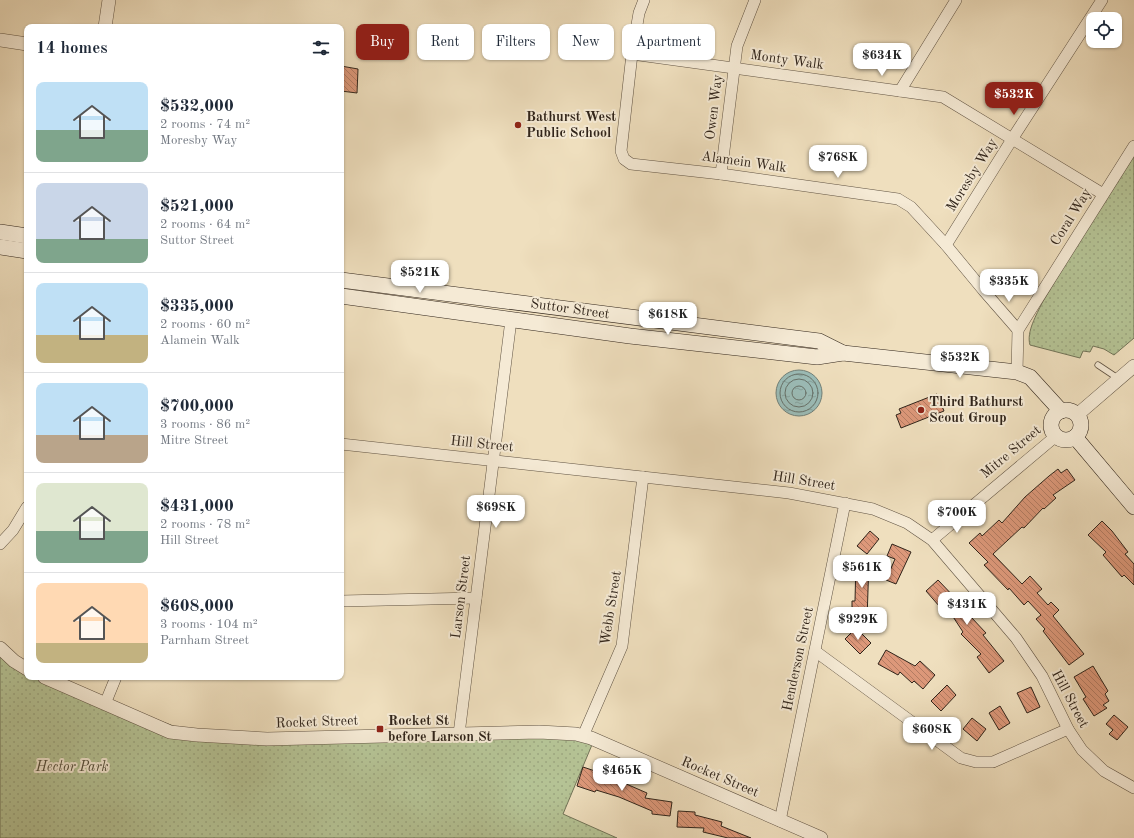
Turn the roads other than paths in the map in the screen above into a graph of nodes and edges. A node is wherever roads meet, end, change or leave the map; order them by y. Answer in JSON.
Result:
{"nodes":[{"id":1,"x":109,"y":0,"type":"edge"},
{"id":2,"x":644,"y":0,"type":"edge"},
{"id":3,"x":755,"y":0,"type":"edge"},
{"id":4,"x":956,"y":0,"type":"edge"},
{"id":5,"x":1102,"y":0,"type":"edge"},
{"id":6,"x":105,"y":24,"type":"edge"},
{"id":7,"x":637,"y":24,"type":"edge"},
{"id":8,"x":0,"y":40,"type":"edge"},
{"id":9,"x":24,"y":44,"type":"edge"},
{"id":10,"x":631,"y":60,"type":"edge"},
{"id":11,"x":676,"y":60,"type":"edge"},
{"id":12,"x":734,"y":68,"type":"junction"},
{"id":13,"x":900,"y":91,"type":"junction"},
{"id":14,"x":1012,"y":139,"type":"junction"},
{"id":15,"x":1134,"y":146,"type":"edge"},
{"id":16,"x":721,"y":174,"type":"junction"},
{"id":17,"x":1103,"y":194,"type":"junction"},
{"id":18,"x":0,"y":232,"type":"edge"},
{"id":19,"x":24,"y":236,"type":"edge"},
{"id":20,"x":946,"y":245,"type":"junction"},
{"id":21,"x":0,"y":247,"type":"edge"},
{"id":22,"x":24,"y":251,"type":"edge"},
{"id":23,"x":344,"y":280,"type":"edge"},
{"id":24,"x":344,"y":296,"type":"edge"},
{"id":25,"x":511,"y":320,"type":"junction"},
{"id":26,"x":1018,"y":330,"type":"junction"},
{"id":27,"x":843,"y":353,"type":"junction"},
{"id":28,"x":1098,"y":365,"type":"dead end"},
{"id":29,"x":1134,"y":366,"type":"edge"},
{"id":30,"x":1017,"y":372,"type":"junction"},
{"id":31,"x":1119,"y":379,"type":"junction"},
{"id":32,"x":1058,"y":414,"type":"junction"},
{"id":33,"x":1077,"y":415,"type":"junction"},
{"id":34,"x":1056,"y":436,"type":"junction"},
{"id":35,"x":1075,"y":437,"type":"junction"},
{"id":36,"x":344,"y":444,"type":"edge"},
{"id":37,"x":493,"y":460,"type":"junction"},
{"id":38,"x":643,"y":477,"type":"junction"},
{"id":39,"x":845,"y":503,"type":"junction"},
{"id":40,"x":1134,"y":507,"type":"edge"},
{"id":41,"x":24,"y":511,"type":"edge"},
{"id":42,"x":932,"y":540,"type":"junction"},
{"id":43,"x":0,"y":544,"type":"edge"},
{"id":44,"x":476,"y":598,"type":"junction"},
{"id":45,"x":344,"y":601,"type":"edge"},
{"id":46,"x":0,"y":648,"type":"edge"},
{"id":47,"x":815,"y":651,"type":"junction"},
{"id":48,"x":24,"y":667,"type":"edge"},
{"id":49,"x":51,"y":680,"type":"edge"},
{"id":50,"x":115,"y":680,"type":"edge"},
{"id":51,"x":105,"y":704,"type":"junction"},
{"id":52,"x":1068,"y":728,"type":"junction"},
{"id":53,"x":459,"y":734,"type":"junction"},
{"id":54,"x":583,"y":736,"type":"junction"},
{"id":55,"x":1134,"y":788,"type":"edge"},
{"id":56,"x":780,"y":820,"type":"junction"},
{"id":57,"x":822,"y":838,"type":"edge"}],
"edges":[{"from":1,"to":6,"type":"street"},
{"from":2,"to":7,"type":"street"},
{"from":3,"to":12,"type":"street","name":"Owen Way"},
{"from":4,"to":13,"type":"street"},
{"from":5,"to":14,"type":"street","name":"Moresby Way"},
{"from":8,"to":9,"type":"street"},
{"from":10,"to":16,"type":"street","name":"Alamein Walk"},
{"from":11,"to":12,"type":"street","name":"Monty Walk"},
{"from":12,"to":13,"type":"street","name":"Monty Walk"},
{"from":12,"to":16,"type":"street","name":"Owen Way"},
{"from":13,"to":14,"type":"street","name":"Monty Walk"},
{"from":14,"to":17,"type":"street","name":"Monty Walk"},
{"from":14,"to":20,"type":"street","name":"Moresby Way"},
{"from":15,"to":17,"type":"street","name":"Coral Way"},
{"from":16,"to":20,"type":"street","name":"Alamein Walk"},
{"from":17,"to":26,"type":"street","name":"Coral Way"},
{"from":18,"to":19,"type":"main road"},
{"from":20,"to":26,"type":"street","name":"Alamein Walk"},
{"from":21,"to":22,"type":"main road"},
{"from":23,"to":27,"type":"main road","name":"Suttor Street"},
{"from":24,"to":25,"type":"main road","name":"Suttor Street"},
{"from":25,"to":27,"type":"main road","name":"Suttor Street"},
{"from":25,"to":37,"type":"street","name":"Larson Street"},
{"from":26,"to":30,"type":"street"},
{"from":27,"to":30,"type":"main road","name":"Suttor Street"},
{"from":28,"to":31,"type":"lane"},
{"from":29,"to":31,"type":"street"},
{"from":30,"to":32,"type":"main road","name":"Suttor Street"},
{"from":31,"to":33,"type":"street"},
{"from":32,"to":33,"type":"main road"},
{"from":32,"to":34,"type":"main road"},
{"from":33,"to":35,"type":"main road"},
{"from":34,"to":35,"type":"main road"},
{"from":34,"to":42,"type":"street","name":"Mitre Street"},
{"from":35,"to":40,"type":"main road"},
{"from":36,"to":37,"type":"street","name":"Hill Street"},
{"from":37,"to":38,"type":"street","name":"Hill Street"},
{"from":37,"to":44,"type":"street","name":"Larson Street"},
{"from":38,"to":39,"type":"street","name":"Hill Street"},
{"from":38,"to":54,"type":"street","name":"Webb Street"},
{"from":39,"to":42,"type":"street","name":"Hill Street"},
{"from":39,"to":47,"type":"street","name":"Henderson Street"},
{"from":41,"to":43,"type":"street"},
{"from":42,"to":52,"type":"street","name":"Hill Street"},
{"from":44,"to":45,"type":"street"},
{"from":44,"to":53,"type":"street","name":"Larson Street"},
{"from":46,"to":48,"type":"street"},
{"from":47,"to":52,"type":"street"},
{"from":47,"to":56,"type":"street","name":"Henderson Street"},
{"from":49,"to":51,"type":"street","name":"Rocket Street"},
{"from":50,"to":51,"type":"street"},
{"from":51,"to":53,"type":"street","name":"Rocket Street"},
{"from":52,"to":55,"type":"street","name":"Hill Street"},
{"from":53,"to":54,"type":"street","name":"Rocket Street"},
{"from":54,"to":56,"type":"street","name":"Rocket Street"},
{"from":56,"to":57,"type":"street","name":"Rocket Street"}]}
